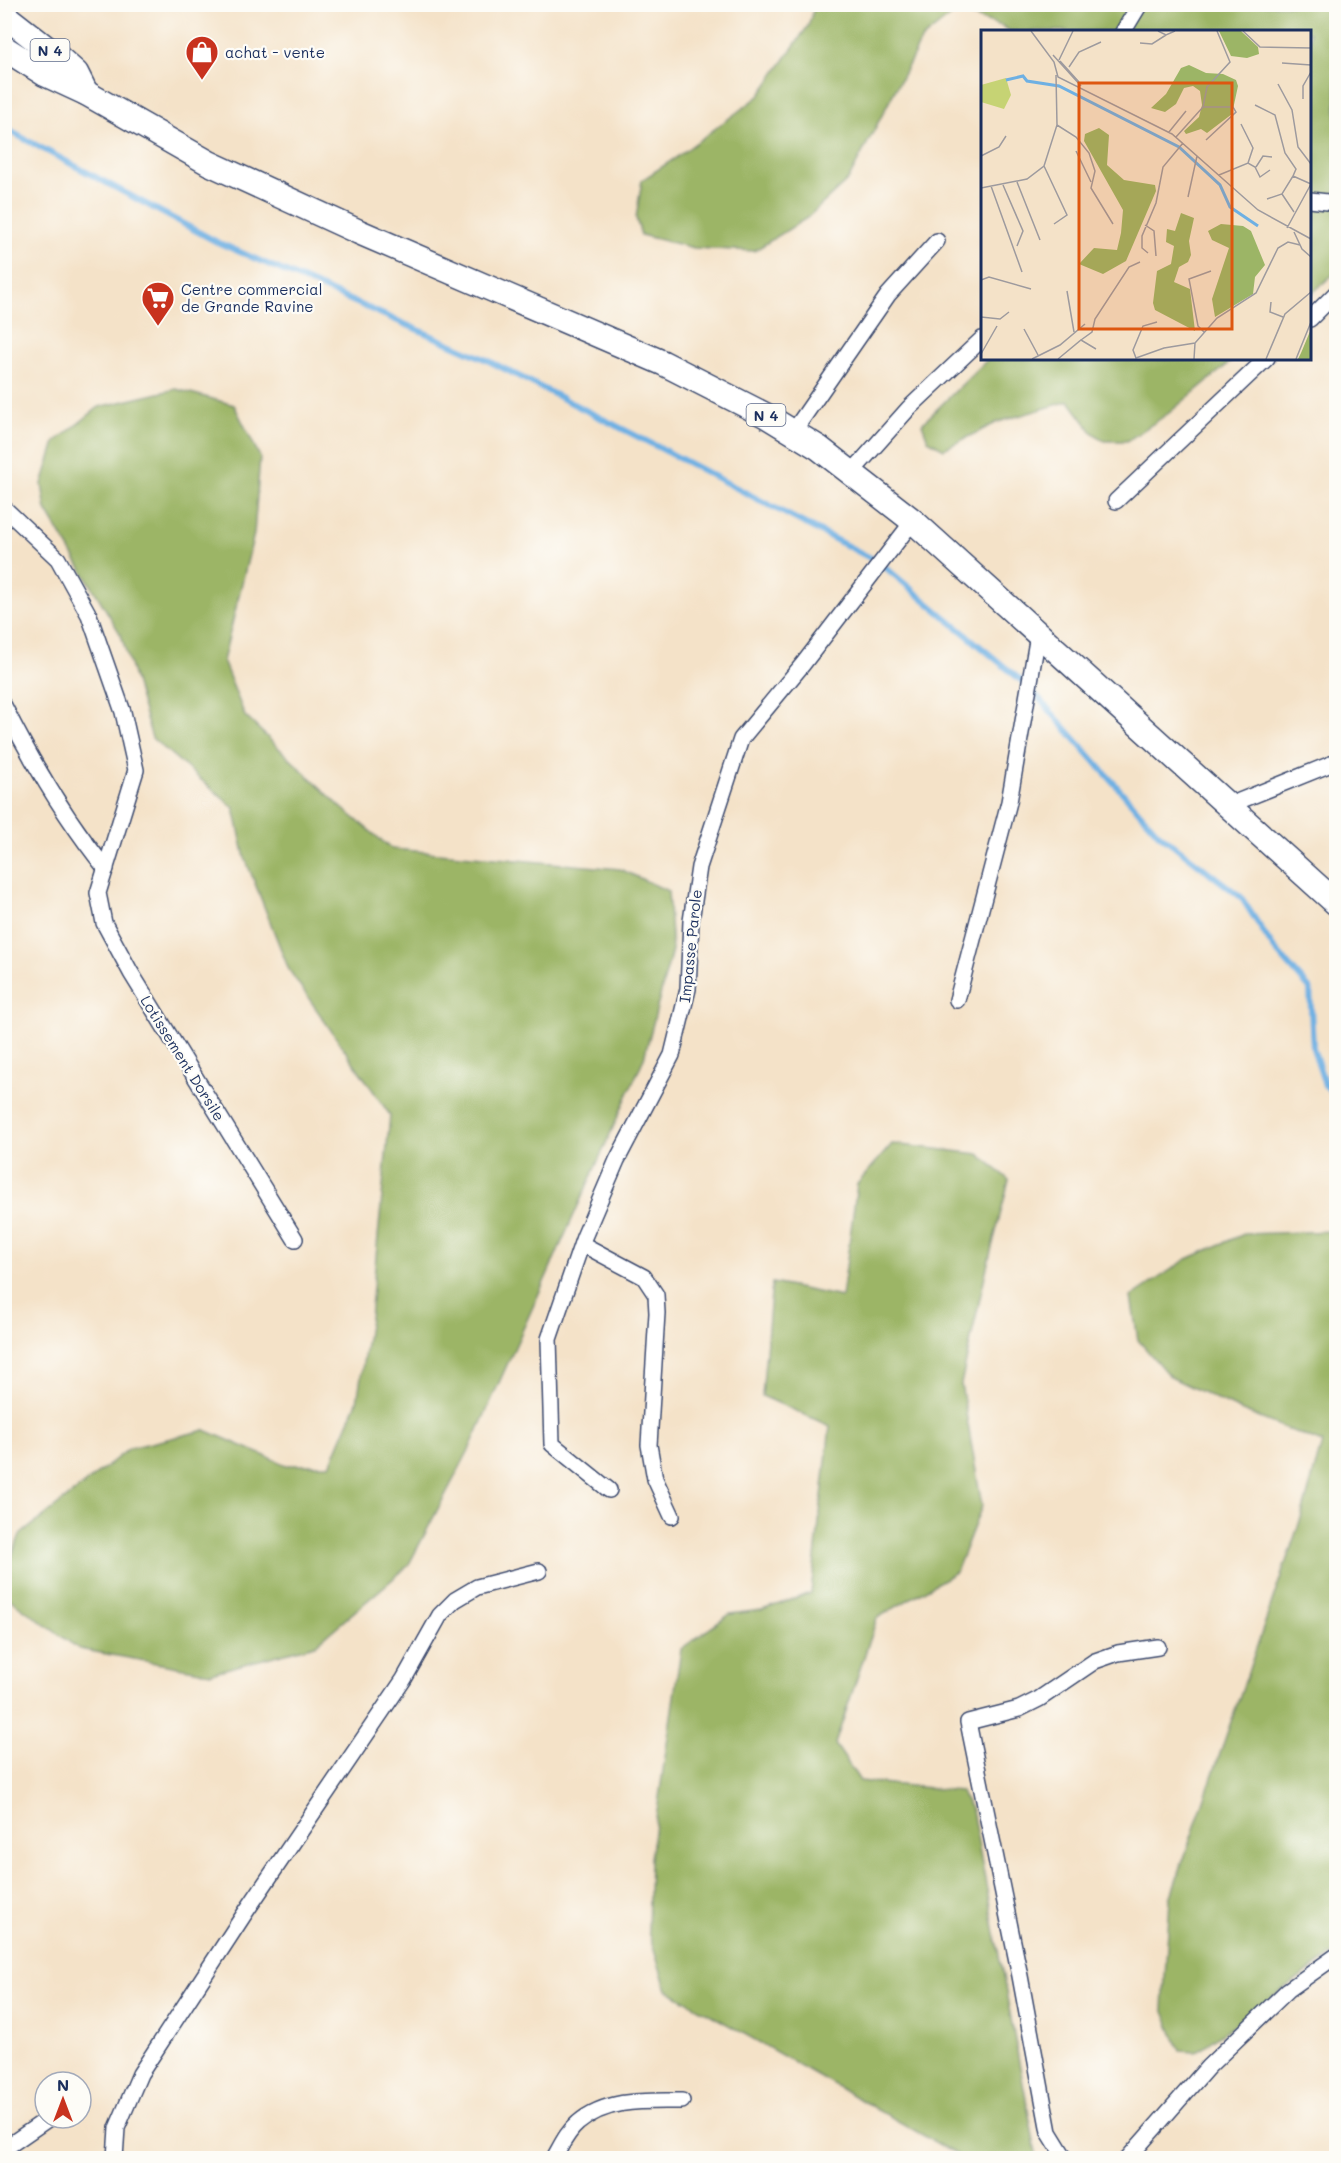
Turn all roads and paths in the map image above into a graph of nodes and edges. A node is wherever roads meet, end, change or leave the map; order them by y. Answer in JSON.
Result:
{"nodes":[{"id":1,"x":1140,"y":4,"type":"edge"},
{"id":2,"x":11,"y":15,"type":"edge"},
{"id":3,"x":1124,"y":30,"type":"edge"},
{"id":4,"x":4,"y":48,"type":"edge"},
{"id":5,"x":86,"y":93,"type":"junction"},
{"id":6,"x":1311,"y":200,"type":"edge"},
{"id":7,"x":1336,"y":203,"type":"edge"},
{"id":8,"x":937,"y":242,"type":"dead end"},
{"id":9,"x":1336,"y":293,"type":"edge"},
{"id":10,"x":1311,"y":318,"type":"edge"},
{"id":11,"x":981,"y":340,"type":"edge"},
{"id":12,"x":1265,"y":360,"type":"edge"},
{"id":13,"x":793,"y":432,"type":"junction"},
{"id":14,"x":852,"y":472,"type":"junction"},
{"id":15,"x":1116,"y":501,"type":"dead end"},
{"id":16,"x":4,"y":508,"type":"edge"},
{"id":17,"x":913,"y":521,"type":"junction"},
{"id":18,"x":1038,"y":635,"type":"junction"},
{"id":19,"x":4,"y":706,"type":"edge"},
{"id":20,"x":1336,"y":762,"type":"edge"},
{"id":21,"x":1227,"y":806,"type":"junction"},
{"id":22,"x":106,"y":869,"type":"junction"},
{"id":23,"x":1336,"y":903,"type":"edge"},
{"id":24,"x":957,"y":1000,"type":"dead end"},
{"id":25,"x":295,"y":1239,"type":"dead end"},
{"id":26,"x":582,"y":1244,"type":"junction"},
{"id":27,"x":609,"y":1490,"type":"dead end"},
{"id":28,"x":672,"y":1516,"type":"dead end"},
{"id":29,"x":538,"y":1571,"type":"dead end"},
{"id":30,"x":1158,"y":1647,"type":"dead end"},
{"id":31,"x":1336,"y":1956,"type":"edge"},
{"id":32,"x":682,"y":2101,"type":"dead end"},
{"id":33,"x":33,"y":2129,"type":"edge"},
{"id":34,"x":4,"y":2149,"type":"edge"},
{"id":35,"x":115,"y":2158,"type":"edge"},
{"id":36,"x":554,"y":2158,"type":"edge"},
{"id":37,"x":1065,"y":2158,"type":"edge"},
{"id":38,"x":1128,"y":2158,"type":"edge"}],
"edges":[{"from":1,"to":3,"type":"street"},
{"from":2,"to":5,"type":"main road","number":"N 4"},
{"from":4,"to":5,"type":"main road","number":"N 4"},
{"from":5,"to":13,"type":"main road","number":"N 4"},
{"from":6,"to":7,"type":"street"},
{"from":8,"to":13,"type":"street"},
{"from":9,"to":10,"type":"street"},
{"from":11,"to":14,"type":"street"},
{"from":12,"to":15,"type":"street"},
{"from":13,"to":14,"type":"main road","number":"N 4"},
{"from":14,"to":17,"type":"main road","number":"N 4"},
{"from":16,"to":22,"type":"street","name":"Lotissement Dorsile"},
{"from":17,"to":18,"type":"main road","number":"N 4"},
{"from":17,"to":26,"type":"street","name":"Impasse Parole"},
{"from":18,"to":21,"type":"main road","number":"N 4"},
{"from":18,"to":24,"type":"street"},
{"from":19,"to":22,"type":"street"},
{"from":20,"to":21,"type":"street"},
{"from":21,"to":23,"type":"main road","number":"N 4"},
{"from":22,"to":25,"type":"street","name":"Lotissement Dorsile"},
{"from":26,"to":27,"type":"street","name":"Impasse Parole"},
{"from":26,"to":28,"type":"street"},
{"from":29,"to":35,"type":"street"},
{"from":30,"to":37,"type":"street"},
{"from":31,"to":38,"type":"street"},
{"from":32,"to":36,"type":"street"},
{"from":33,"to":34,"type":"street"}]}
